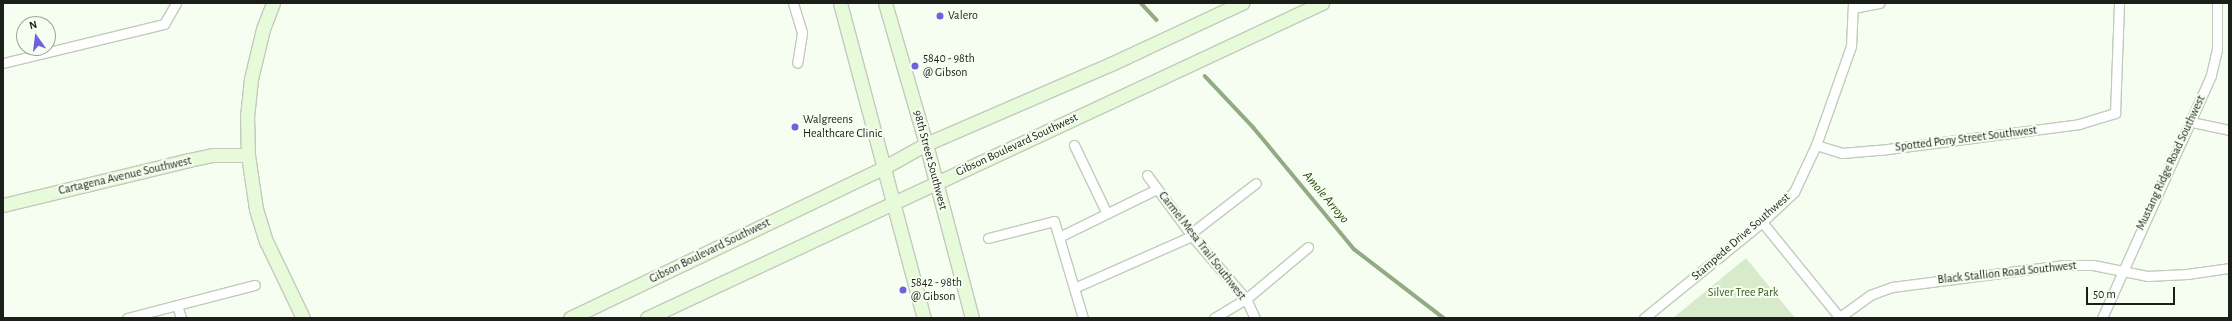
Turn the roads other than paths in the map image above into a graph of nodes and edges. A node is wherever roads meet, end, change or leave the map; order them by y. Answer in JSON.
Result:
{"nodes":[{"id":1,"x":176,"y":3,"type":"edge"},
{"id":2,"x":273,"y":3,"type":"edge"},
{"id":3,"x":794,"y":3,"type":"edge"},
{"id":4,"x":840,"y":3,"type":"edge"},
{"id":5,"x":885,"y":3,"type":"edge"},
{"id":6,"x":1242,"y":3,"type":"edge"},
{"id":7,"x":1322,"y":3,"type":"edge"},
{"id":8,"x":1880,"y":3,"type":"edge"},
{"id":9,"x":2119,"y":3,"type":"edge"},
{"id":10,"x":2216,"y":3,"type":"edge"},
{"id":11,"x":1853,"y":6,"type":"edge"},
{"id":12,"x":3,"y":63,"type":"edge"},
{"id":13,"x":797,"y":63,"type":"dead end"},
{"id":14,"x":2192,"y":122,"type":"junction"},
{"id":15,"x":2229,"y":130,"type":"edge"},
{"id":16,"x":926,"y":144,"type":"junction"},
{"id":17,"x":1074,"y":145,"type":"dead end"},
{"id":18,"x":1816,"y":145,"type":"junction"},
{"id":19,"x":248,"y":155,"type":"junction"},
{"id":20,"x":883,"y":168,"type":"junction"},
{"id":21,"x":1147,"y":175,"type":"dead end"},
{"id":22,"x":936,"y":182,"type":"junction"},
{"id":23,"x":1256,"y":184,"type":"dead end"},
{"id":24,"x":1157,"y":189,"type":"junction"},
{"id":25,"x":891,"y":202,"type":"junction"},
{"id":26,"x":3,"y":205,"type":"edge"},
{"id":27,"x":1107,"y":214,"type":"junction"},
{"id":28,"x":1762,"y":222,"type":"junction"},
{"id":29,"x":1191,"y":235,"type":"junction"},
{"id":30,"x":988,"y":238,"type":"dead end"},
{"id":31,"x":1059,"y":238,"type":"junction"},
{"id":32,"x":1308,"y":247,"type":"dead end"},
{"id":33,"x":2229,"y":268,"type":"edge"},
{"id":34,"x":2122,"y":271,"type":"junction"},
{"id":35,"x":255,"y":285,"type":"dead end"},
{"id":36,"x":1074,"y":288,"type":"junction"},
{"id":37,"x":1246,"y":299,"type":"junction"},
{"id":38,"x":177,"y":305,"type":"junction"},
{"id":39,"x":1840,"y":317,"type":"edge"},
{"id":40,"x":127,"y":318,"type":"edge"},
{"id":41,"x":181,"y":318,"type":"edge"},
{"id":42,"x":303,"y":318,"type":"edge"},
{"id":43,"x":570,"y":318,"type":"edge"},
{"id":44,"x":647,"y":318,"type":"edge"},
{"id":45,"x":924,"y":318,"type":"edge"},
{"id":46,"x":972,"y":318,"type":"edge"},
{"id":47,"x":1083,"y":318,"type":"edge"},
{"id":48,"x":1214,"y":318,"type":"edge"},
{"id":49,"x":1255,"y":318,"type":"edge"},
{"id":50,"x":1644,"y":318,"type":"edge"},
{"id":51,"x":2102,"y":318,"type":"edge"}],
"edges":[{"from":1,"to":12,"type":"street"},
{"from":2,"to":19,"type":"street"},
{"from":3,"to":13,"type":"street"},
{"from":4,"to":20,"type":"street"},
{"from":5,"to":16,"type":"street","name":"98th Street Southwest"},
{"from":6,"to":16,"type":"street","name":"Gibson Boulevard Southwest"},
{"from":7,"to":22,"type":"street","name":"Gibson Boulevard Southwest"},
{"from":8,"to":11,"type":"street"},
{"from":9,"to":18,"type":"street","name":"Spotted Pony Street Southwest"},
{"from":10,"to":14,"type":"street","name":"Mustang Ridge Road Southwest"},
{"from":11,"to":18,"type":"street","name":"Stampede Drive Southwest"},
{"from":14,"to":15,"type":"street"},
{"from":14,"to":34,"type":"street","name":"Mustang Ridge Road Southwest"},
{"from":16,"to":20,"type":"street","name":"Gibson Boulevard Southwest"},
{"from":16,"to":22,"type":"street","name":"98th Street Southwest"},
{"from":17,"to":27,"type":"street"},
{"from":18,"to":28,"type":"street","name":"Stampede Drive Southwest"},
{"from":19,"to":26,"type":"street","name":"Cartagena Avenue Southwest"},
{"from":19,"to":42,"type":"street"},
{"from":20,"to":25,"type":"street"},
{"from":20,"to":43,"type":"street","name":"Gibson Boulevard Southwest"},
{"from":21,"to":24,"type":"street","name":"Carmel Mesa Trail Southwest"},
{"from":22,"to":25,"type":"street","name":"Gibson Boulevard Southwest"},
{"from":22,"to":46,"type":"street","name":"98th Street Southwest"},
{"from":23,"to":29,"type":"street"},
{"from":24,"to":27,"type":"street"},
{"from":24,"to":29,"type":"street","name":"Carmel Mesa Trail Southwest"},
{"from":25,"to":44,"type":"street","name":"Gibson Boulevard Southwest"},
{"from":25,"to":45,"type":"street"},
{"from":27,"to":31,"type":"street"},
{"from":28,"to":39,"type":"street"},
{"from":28,"to":50,"type":"street","name":"Stampede Drive Southwest"},
{"from":29,"to":36,"type":"street"},
{"from":29,"to":37,"type":"street","name":"Carmel Mesa Trail Southwest"},
{"from":30,"to":31,"type":"street"},
{"from":31,"to":36,"type":"street"},
{"from":32,"to":37,"type":"street"},
{"from":33,"to":34,"type":"street","name":"Black Stallion Road Southwest"},
{"from":34,"to":39,"type":"street","name":"Black Stallion Road Southwest"},
{"from":34,"to":51,"type":"street","name":"Mustang Ridge Road Southwest"},
{"from":35,"to":38,"type":"street"},
{"from":36,"to":47,"type":"street"},
{"from":37,"to":48,"type":"street"},
{"from":37,"to":49,"type":"street","name":"Carmel Mesa Trail Southwest"},
{"from":38,"to":40,"type":"street"},
{"from":38,"to":41,"type":"street"}]}
